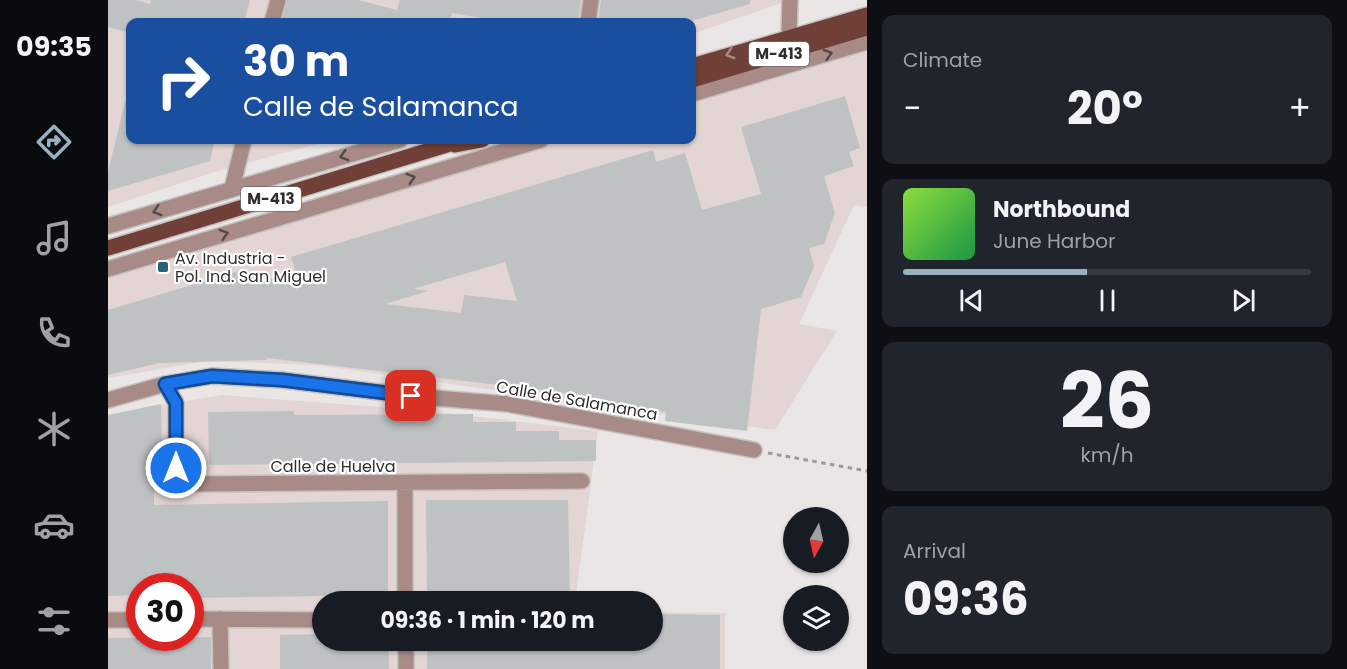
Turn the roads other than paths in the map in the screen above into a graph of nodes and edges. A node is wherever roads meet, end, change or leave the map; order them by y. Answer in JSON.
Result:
{"nodes":[{"id":1,"x":278,"y":0,"type":"edge"},
{"id":2,"x":591,"y":0,"type":"edge"},
{"id":3,"x":793,"y":1,"type":"edge"},
{"id":4,"x":867,"y":15,"type":"edge"},
{"id":5,"x":273,"y":18,"type":"edge"},
{"id":6,"x":589,"y":18,"type":"edge"},
{"id":7,"x":867,"y":28,"type":"edge"},
{"id":8,"x":789,"y":37,"type":"junction"},
{"id":9,"x":867,"y":42,"type":"edge"},
{"id":10,"x":696,"y":65,"type":"edge"},
{"id":11,"x":696,"y":79,"type":"edge"},
{"id":12,"x":696,"y":93,"type":"edge"},
{"id":13,"x":243,"y":144,"type":"edge"},
{"id":14,"x":386,"y":144,"type":"edge"},
{"id":15,"x":452,"y":144,"type":"edge"},
{"id":16,"x":463,"y":144,"type":"edge"},
{"id":17,"x":528,"y":144,"type":"edge"},
{"id":18,"x":435,"y":150,"type":"junction"},
{"id":19,"x":232,"y":188,"type":"junction"},
{"id":20,"x":108,"y":226,"type":"edge"},
{"id":21,"x":108,"y":248,"type":"edge"},
{"id":22,"x":108,"y":269,"type":"edge"},
{"id":23,"x":165,"y":384,"type":"junction"},
{"id":24,"x":108,"y":400,"type":"edge"},
{"id":25,"x":754,"y":450,"type":"road end"},
{"id":26,"x":582,"y":481,"type":"dead end"},
{"id":27,"x":405,"y":484,"type":"junction"},
{"id":28,"x":405,"y":591,"type":"edge"},
{"id":29,"x":204,"y":619,"type":"edge"},
{"id":30,"x":220,"y":619,"type":"junction"},
{"id":31,"x":108,"y":620,"type":"edge"},
{"id":32,"x":126,"y":620,"type":"edge"},
{"id":33,"x":312,"y":620,"type":"edge"},
{"id":34,"x":406,"y":651,"type":"edge"},
{"id":35,"x":222,"y":669,"type":"edge"},
{"id":36,"x":406,"y":669,"type":"edge"}],
"edges":[{"from":1,"to":5,"type":"street"},
{"from":2,"to":6,"type":"street"},
{"from":3,"to":8,"type":"street"},
{"from":4,"to":8,"type":"main road","number":"M-413"},
{"from":7,"to":11,"type":"main road","number":"M-413"},
{"from":8,"to":10,"type":"main road","number":"M-413","one_way":true},
{"from":12,"to":9,"type":"street","one_way":true},
{"from":13,"to":19,"type":"street"},
{"from":14,"to":19,"type":"street","one_way":true},
{"from":15,"to":18,"type":"main road","number":"M-413"},
{"from":16,"to":18,"type":"main road","number":"M-413"},
{"from":22,"to":17,"type":"street","one_way":true},
{"from":18,"to":21,"type":"main road","number":"M-413"},
{"from":19,"to":20,"type":"street","one_way":true},
{"from":23,"to":24,"type":"street","name":"Calle de Salamanca"},
{"from":23,"to":25,"type":"street","name":"Calle de Salamanca"},
{"from":23,"to":27,"type":"street","name":"Calle de Huelva"},
{"from":26,"to":27,"type":"street","name":"Calle de Huelva"},
{"from":27,"to":28,"type":"street"},
{"from":29,"to":30,"type":"street"},
{"from":30,"to":33,"type":"street"},
{"from":30,"to":35,"type":"street"},
{"from":31,"to":32,"type":"street"},
{"from":34,"to":36,"type":"street"}]}
